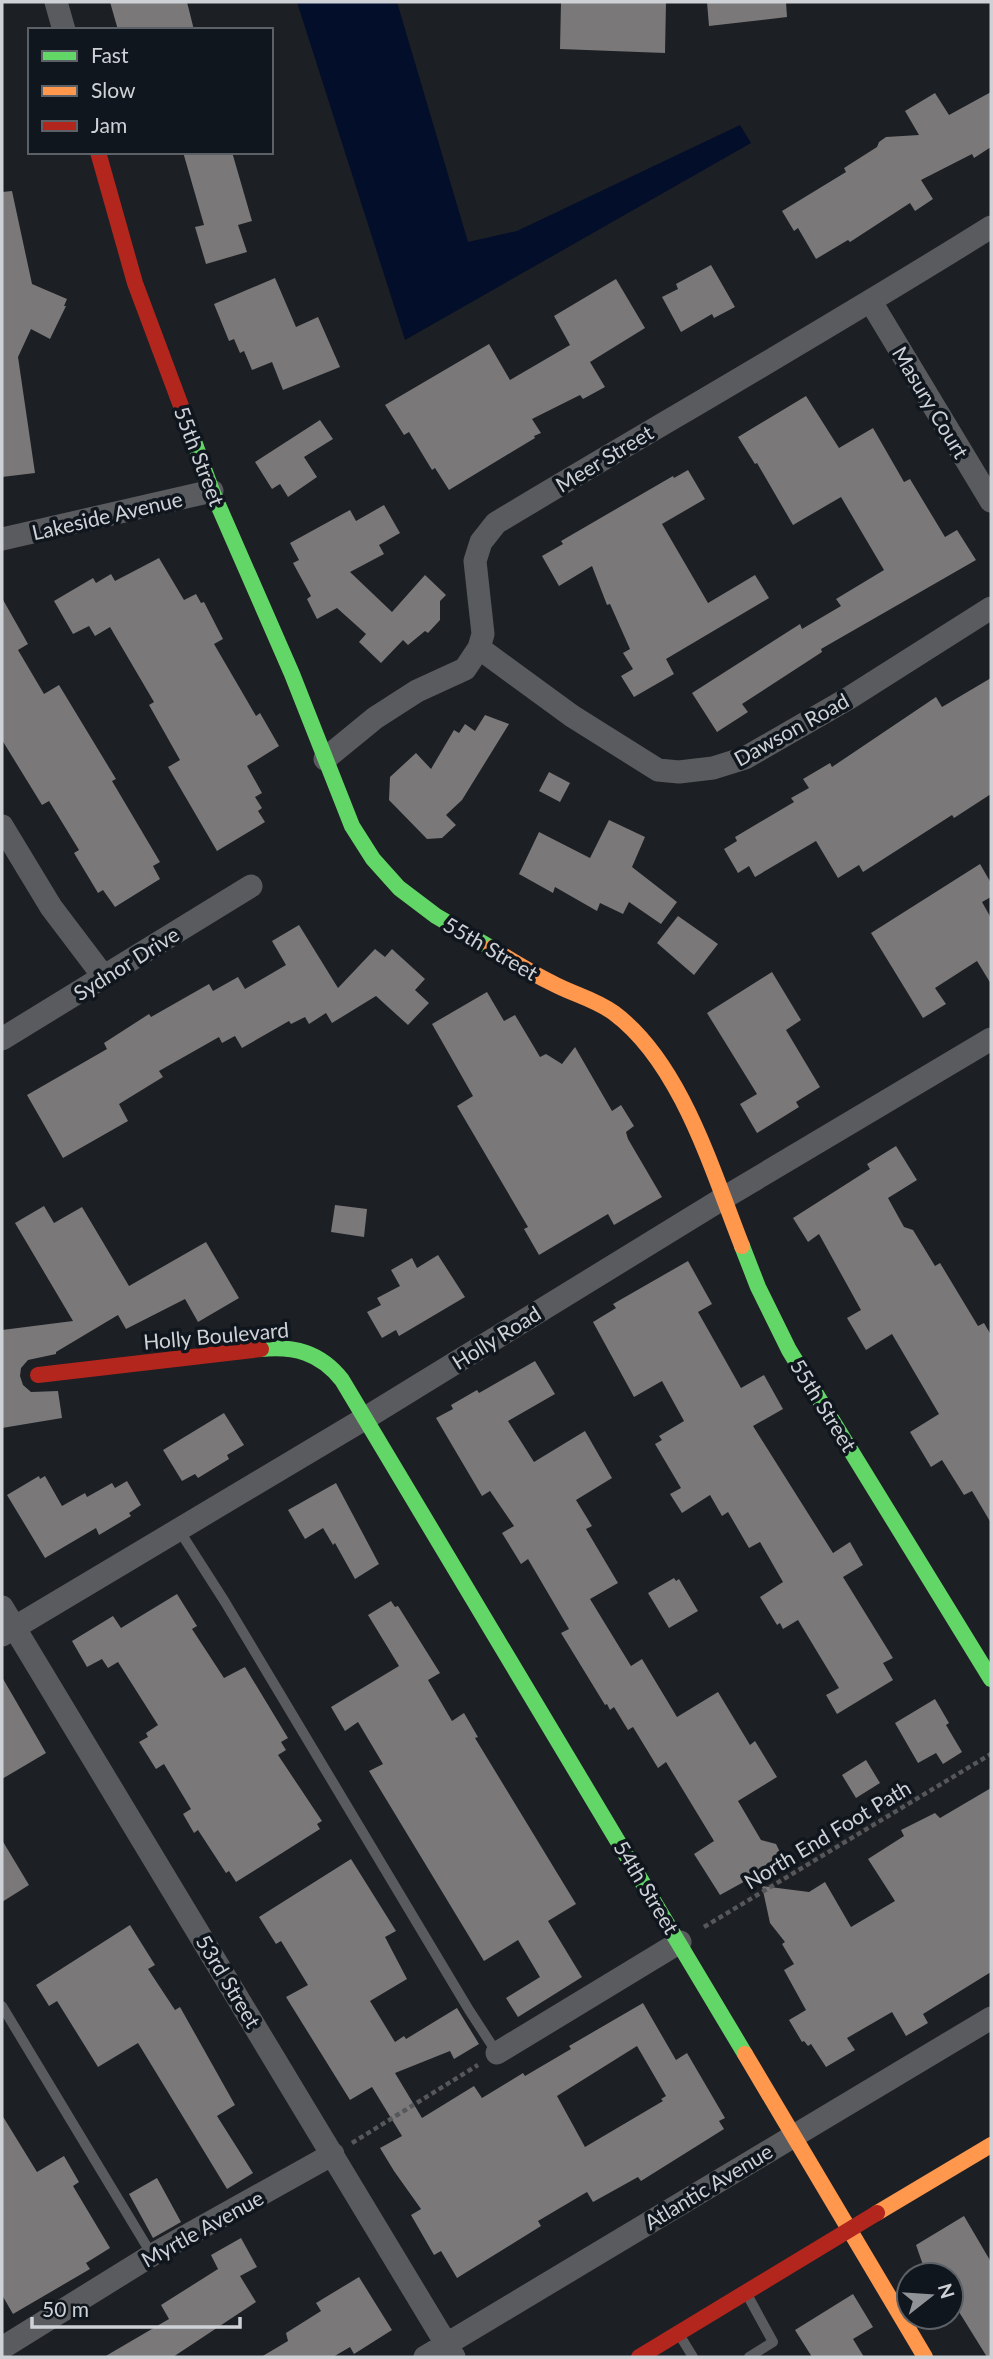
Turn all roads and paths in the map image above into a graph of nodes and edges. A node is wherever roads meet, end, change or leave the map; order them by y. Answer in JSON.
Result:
{"nodes":[{"id":1,"x":56,"y":2,"type":"edge"},
{"id":2,"x":63,"y":28,"type":"edge"},
{"id":3,"x":99,"y":154,"type":"edge"},
{"id":4,"x":991,"y":227,"type":"edge"},
{"id":5,"x":871,"y":302,"type":"junction"},
{"id":6,"x":212,"y":491,"type":"junction"},
{"id":7,"x":991,"y":501,"type":"edge"},
{"id":8,"x":2,"y":539,"type":"edge"},
{"id":9,"x":991,"y":608,"type":"edge"},
{"id":10,"x":479,"y":648,"type":"junction"},
{"id":11,"x":325,"y":759,"type":"junction"},
{"id":12,"x":2,"y":826,"type":"edge"},
{"id":13,"x":251,"y":886,"type":"dead end"},
{"id":14,"x":104,"y":976,"type":"junction"},
{"id":15,"x":2,"y":1039,"type":"edge"},
{"id":16,"x":991,"y":1039,"type":"edge"},
{"id":17,"x":722,"y":1199,"type":"junction"},
{"id":18,"x":38,"y":1375,"type":"dead end"},
{"id":19,"x":364,"y":1419,"type":"junction"},
{"id":20,"x":179,"y":1530,"type":"junction"},
{"id":21,"x":2,"y":1607,"type":"edge"},
{"id":22,"x":8,"y":1632,"type":"edge"},
{"id":23,"x":991,"y":1679,"type":"edge"},
{"id":24,"x":991,"y":1754,"type":"edge"},
{"id":25,"x":680,"y":1942,"type":"junction"},
{"id":26,"x":2,"y":2006,"type":"edge"},
{"id":27,"x":991,"y":2018,"type":"edge"},
{"id":28,"x":497,"y":2053,"type":"junction"},
{"id":29,"x":793,"y":2135,"type":"junction"},
{"id":30,"x":991,"y":2144,"type":"edge"},
{"id":31,"x":333,"y":2154,"type":"junction"},
{"id":32,"x":849,"y":2231,"type":"junction"},
{"id":33,"x":152,"y":2255,"type":"junction"},
{"id":34,"x":746,"y":2293,"type":"junction"},
{"id":35,"x":679,"y":2334,"type":"junction"},
{"id":36,"x":2,"y":2348,"type":"edge"},
{"id":37,"x":450,"y":2351,"type":"edge"},
{"id":38,"x":425,"y":2357,"type":"edge"},
{"id":39,"x":639,"y":2357,"type":"edge"},
{"id":40,"x":693,"y":2357,"type":"edge"},
{"id":41,"x":749,"y":2357,"type":"edge"},
{"id":42,"x":925,"y":2357,"type":"edge"}],
"edges":[{"from":1,"to":2,"type":"street"},
{"from":3,"to":6,"type":"main road","name":"55th Street"},
{"from":4,"to":5,"type":"street","name":"Meer Street"},
{"from":5,"to":7,"type":"street","name":"Masury Court"},
{"from":5,"to":10,"type":"street","name":"Meer Street"},
{"from":6,"to":8,"type":"street","name":"Lakeside Avenue"},
{"from":6,"to":11,"type":"main road","name":"55th Street"},
{"from":9,"to":10,"type":"street","name":"Dawson Road"},
{"from":10,"to":11,"type":"street"},
{"from":11,"to":17,"type":"main road","name":"55th Street"},
{"from":12,"to":14,"type":"street"},
{"from":13,"to":14,"type":"street","name":"Sydnor Drive"},
{"from":14,"to":15,"type":"street","name":"Sydnor Drive"},
{"from":16,"to":17,"type":"street","name":"Holly Road"},
{"from":17,"to":19,"type":"street","name":"Holly Road"},
{"from":17,"to":23,"type":"main road","name":"55th Street"},
{"from":18,"to":19,"type":"main road","name":"Holly Boulevard"},
{"from":19,"to":20,"type":"street","name":"Holly Road"},
{"from":19,"to":25,"type":"main road","name":"54th Street"},
{"from":20,"to":22,"type":"street","name":"Holly Road"},
{"from":20,"to":28,"type":"lane"},
{"from":21,"to":22,"type":"street","name":"53rd Street"},
{"from":22,"to":31,"type":"street","name":"53rd Street"},
{"from":24,"to":25,"type":"path","name":"North End Foot Path"},
{"from":25,"to":28,"type":"street"},
{"from":25,"to":29,"type":"main road","name":"54th Street"},
{"from":26,"to":33,"type":"lane"},
{"from":27,"to":29,"type":"street","name":"Atlantic Avenue"},
{"from":28,"to":31,"type":"path"},
{"from":29,"to":32,"type":"main road","name":"54th Street"},
{"from":29,"to":37,"type":"street","name":"Atlantic Avenue"},
{"from":30,"to":32,"type":"main road"},
{"from":31,"to":33,"type":"street","name":"Myrtle Avenue"},
{"from":31,"to":37,"type":"street","name":"53rd Street"},
{"from":32,"to":34,"type":"main road"},
{"from":32,"to":42,"type":"main road","name":"54th Street"},
{"from":33,"to":36,"type":"street","name":"Myrtle Avenue"},
{"from":34,"to":35,"type":"main road"},
{"from":34,"to":41,"type":"lane"},
{"from":35,"to":39,"type":"main road"},
{"from":35,"to":40,"type":"lane"},
{"from":37,"to":38,"type":"street","name":"Atlantic Avenue"}]}
